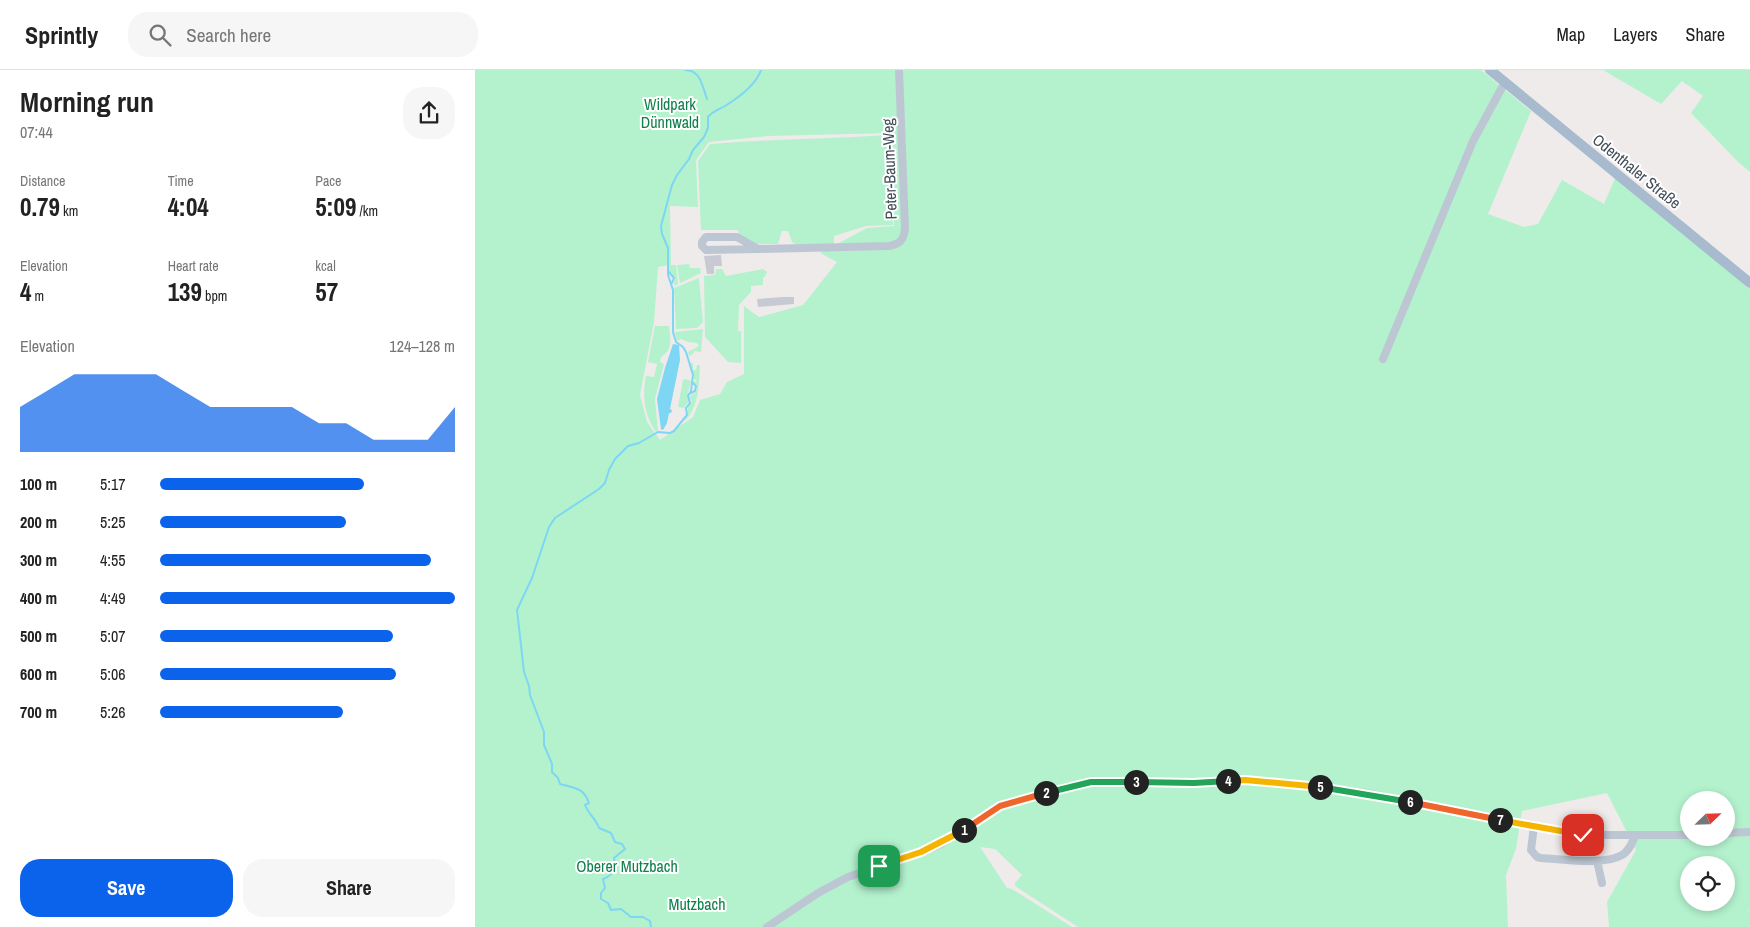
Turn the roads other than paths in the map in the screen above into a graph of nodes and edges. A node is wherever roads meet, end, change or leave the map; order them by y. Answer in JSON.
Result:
{"nodes":[{"id":1,"x":899,"y":70,"type":"edge"},
{"id":2,"x":1490,"y":70,"type":"edge"},
{"id":3,"x":1505,"y":82,"type":"junction"},
{"id":4,"x":758,"y":249,"type":"junction"},
{"id":5,"x":1750,"y":283,"type":"edge"},
{"id":6,"x":1383,"y":359,"type":"dead end"},
{"id":7,"x":1534,"y":826,"type":"junction"},
{"id":8,"x":1750,"y":832,"type":"edge"},
{"id":9,"x":1735,"y":833,"type":"edge"},
{"id":10,"x":1680,"y":835,"type":"edge"},
{"id":11,"x":1635,"y":836,"type":"junction"},
{"id":12,"x":1597,"y":861,"type":"junction"},
{"id":13,"x":1602,"y":883,"type":"dead end"},
{"id":14,"x":767,"y":927,"type":"edge"}],
"edges":[{"from":1,"to":4,"type":"street","name":"Peter-Baum-Weg"},
{"from":2,"to":3,"type":"main road","name":"Odenthaler Straße"},
{"from":3,"to":5,"type":"main road","name":"Odenthaler Straße"},
{"from":3,"to":6,"type":"street"},
{"from":4,"to":4,"type":"street","name":"Peter-Baum-Weg"},
{"from":7,"to":11,"type":"street"},
{"from":7,"to":12,"type":"street"},
{"from":7,"to":14,"type":"street"},
{"from":8,"to":9,"type":"street"},
{"from":10,"to":11,"type":"street"},
{"from":11,"to":12,"type":"street"},
{"from":12,"to":13,"type":"street"}]}
